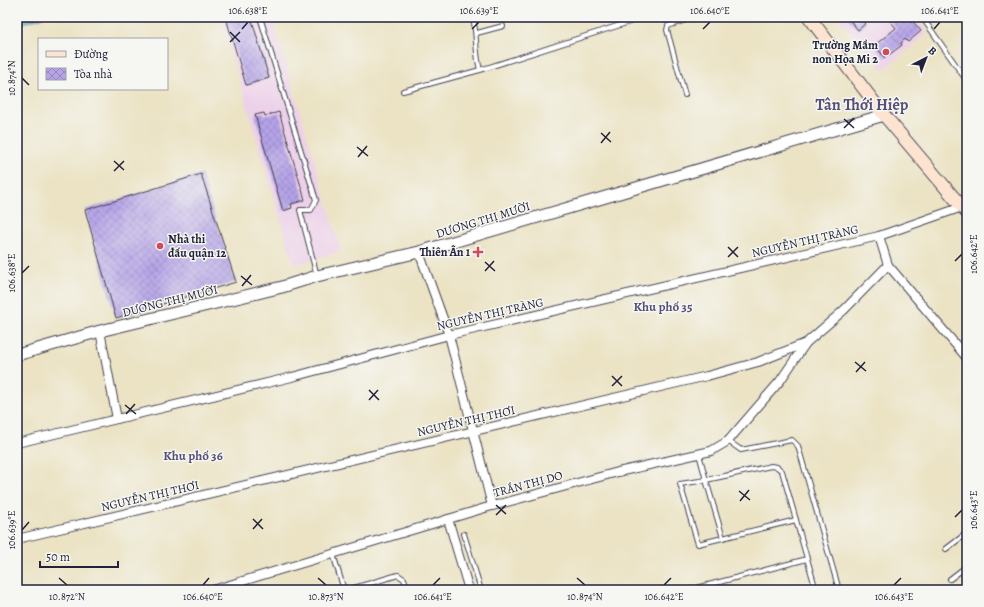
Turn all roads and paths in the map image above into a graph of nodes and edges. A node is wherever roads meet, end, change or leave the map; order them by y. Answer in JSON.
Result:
{"nodes":[{"id":1,"x":260,"y":17,"type":"edge"},
{"id":2,"x":473,"y":17,"type":"edge"},
{"id":3,"x":645,"y":17,"type":"edge"},
{"id":4,"x":695,"y":17,"type":"edge"},
{"id":5,"x":809,"y":17,"type":"edge"},
{"id":6,"x":922,"y":17,"type":"edge"},
{"id":7,"x":503,"y":26,"type":"dead end"},
{"id":8,"x":476,"y":33,"type":"junction"},
{"id":9,"x":480,"y":70,"type":"junction"},
{"id":10,"x":967,"y":81,"type":"edge"},
{"id":11,"x":403,"y":91,"type":"dead end"},
{"id":12,"x":685,"y":95,"type":"dead end"},
{"id":13,"x":884,"y":115,"type":"junction"},
{"id":14,"x":965,"y":209,"type":"edge"},
{"id":15,"x":879,"y":236,"type":"junction"},
{"id":16,"x":419,"y":252,"type":"junction"},
{"id":17,"x":888,"y":265,"type":"junction"},
{"id":18,"x":317,"y":276,"type":"junction"},
{"id":19,"x":100,"y":331,"type":"junction"},
{"id":20,"x":449,"y":335,"type":"junction"},
{"id":21,"x":806,"y":343,"type":"junction"},
{"id":22,"x":17,"y":355,"type":"edge"},
{"id":23,"x":967,"y":358,"type":"edge"},
{"id":24,"x":117,"y":419,"type":"junction"},
{"id":25,"x":474,"y":431,"type":"junction"},
{"id":26,"x":728,"y":441,"type":"junction"},
{"id":27,"x":17,"y":443,"type":"edge"},
{"id":28,"x":699,"y":453,"type":"junction"},
{"id":29,"x":706,"y":480,"type":"junction"},
{"id":30,"x":492,"y":506,"type":"junction"},
{"id":31,"x":448,"y":519,"type":"junction"},
{"id":32,"x":796,"y":520,"type":"junction"},
{"id":33,"x":967,"y":533,"type":"edge"},
{"id":34,"x":464,"y":534,"type":"dead end"},
{"id":35,"x":723,"y":538,"type":"junction"},
{"id":36,"x":17,"y":539,"type":"edge"},
{"id":37,"x":946,"y":549,"type":"dead end"},
{"id":38,"x":333,"y":554,"type":"junction"},
{"id":39,"x":807,"y":559,"type":"junction"},
{"id":40,"x":967,"y":566,"type":"edge"},
{"id":41,"x":950,"y":579,"type":"dead end"},
{"id":42,"x":213,"y":590,"type":"edge"},
{"id":43,"x":345,"y":590,"type":"edge"},
{"id":44,"x":408,"y":590,"type":"edge"},
{"id":45,"x":469,"y":590,"type":"edge"},
{"id":46,"x":482,"y":590,"type":"edge"},
{"id":47,"x":689,"y":590,"type":"edge"},
{"id":48,"x":816,"y":590,"type":"edge"},
{"id":49,"x":839,"y":590,"type":"edge"}],
"edges":[{"from":1,"to":18,"type":"lane"},
{"from":2,"to":8,"type":"lane"},
{"from":3,"to":9,"type":"lane"},
{"from":4,"to":12,"type":"lane"},
{"from":5,"to":13,"type":"main road"},
{"from":6,"to":10,"type":"lane"},
{"from":7,"to":8,"type":"lane"},
{"from":8,"to":9,"type":"lane"},
{"from":9,"to":11,"type":"lane"},
{"from":13,"to":14,"type":"main road"},
{"from":13,"to":16,"type":"street","name":"DƯƠNG THỊ MƯỜI"},
{"from":14,"to":15,"type":"street","name":"NGUYỄN THỊ TRÀNG"},
{"from":15,"to":17,"type":"street"},
{"from":15,"to":20,"type":"street","name":"NGUYỄN THỊ TRÀNG"},
{"from":16,"to":18,"type":"street","name":"DƯƠNG THỊ MƯỜI"},
{"from":16,"to":20,"type":"street"},
{"from":17,"to":21,"type":"street","name":"NGUYỄN THỊ THƠI"},
{"from":17,"to":23,"type":"street"},
{"from":18,"to":19,"type":"street","name":"DƯƠNG THỊ MƯỜI"},
{"from":19,"to":22,"type":"street","name":"DƯƠNG THỊ MƯỜI"},
{"from":19,"to":24,"type":"street"},
{"from":20,"to":24,"type":"street","name":"NGUYỄN THỊ TRÀNG"},
{"from":20,"to":25,"type":"street"},
{"from":21,"to":25,"type":"street","name":"NGUYỄN THỊ THƠI"},
{"from":21,"to":26,"type":"street","name":"TRẦN THỊ DO"},
{"from":24,"to":27,"type":"street","name":"NGUYỄN THỊ TRÀNG"},
{"from":25,"to":30,"type":"street"},
{"from":25,"to":36,"type":"street","name":"NGUYỄN THỊ THƠI"},
{"from":26,"to":28,"type":"street","name":"TRẦN THỊ DO"},
{"from":26,"to":49,"type":"lane"},
{"from":28,"to":29,"type":"lane"},
{"from":28,"to":30,"type":"street","name":"TRẦN THỊ DO"},
{"from":29,"to":32,"type":"lane"},
{"from":29,"to":35,"type":"lane"},
{"from":29,"to":35,"type":"lane"},
{"from":30,"to":31,"type":"street","name":"TRẦN THỊ DO"},
{"from":31,"to":38,"type":"street","name":"TRẦN THỊ DO"},
{"from":31,"to":45,"type":"street"},
{"from":32,"to":35,"type":"lane"},
{"from":32,"to":39,"type":"lane"},
{"from":33,"to":37,"type":"lane"},
{"from":34,"to":46,"type":"lane"},
{"from":38,"to":42,"type":"street","name":"TRẦN THỊ DO"},
{"from":38,"to":43,"type":"lane"},
{"from":39,"to":47,"type":"lane"},
{"from":39,"to":48,"type":"lane"},
{"from":40,"to":41,"type":"lane"},
{"from":43,"to":44,"type":"lane"}]}
